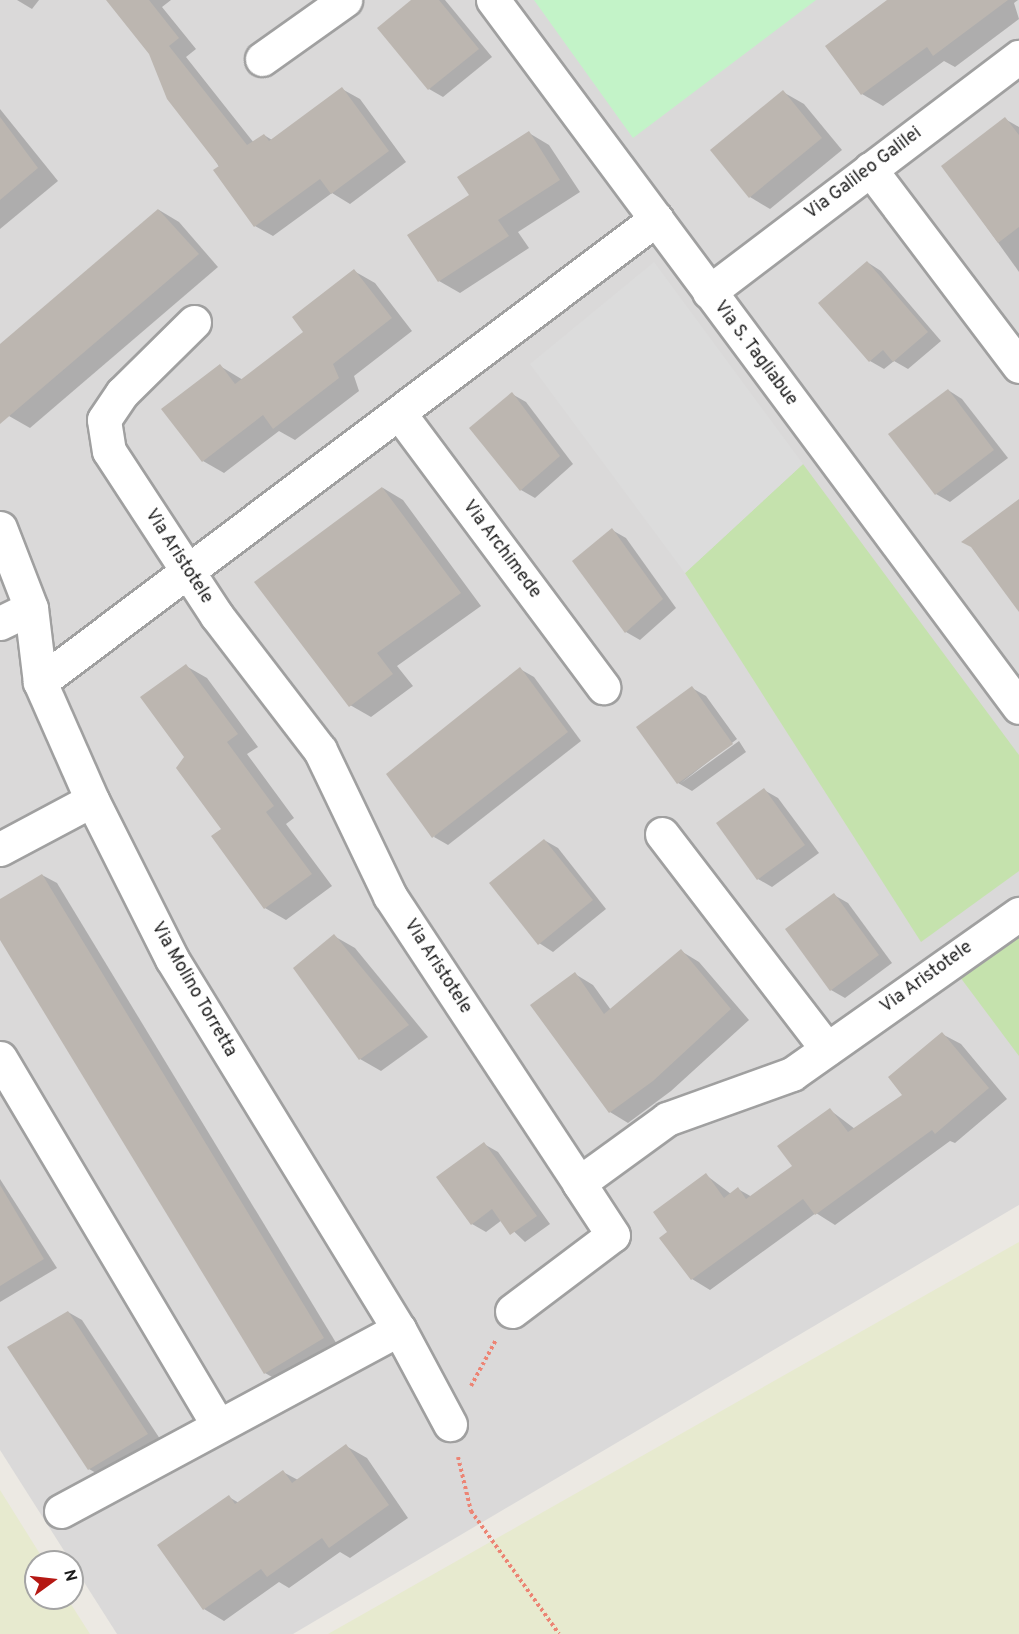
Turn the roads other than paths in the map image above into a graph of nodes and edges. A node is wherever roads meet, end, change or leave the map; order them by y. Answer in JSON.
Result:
{"nodes":[{"id":1,"x":345,"y":0,"type":"edge"},
{"id":2,"x":493,"y":0,"type":"edge"},
{"id":3,"x":1019,"y":57,"type":"edge"},
{"id":4,"x":262,"y":59,"type":"dead end"},
{"id":5,"x":870,"y":169,"type":"junction"},
{"id":6,"x":656,"y":219,"type":"junction"},
{"id":7,"x":709,"y":292,"type":"junction"},
{"id":8,"x":194,"y":322,"type":"dead end"},
{"id":9,"x":1019,"y":366,"type":"edge"},
{"id":10,"x":399,"y":413,"type":"junction"},
{"id":11,"x":0,"y":528,"type":"edge"},
{"id":12,"x":186,"y":570,"type":"junction"},
{"id":13,"x":31,"y":608,"type":"junction"},
{"id":14,"x":0,"y":623,"type":"edge"},
{"id":15,"x":40,"y":682,"type":"junction"},
{"id":16,"x":603,"y":687,"type":"dead end"},
{"id":17,"x":1019,"y":706,"type":"edge"},
{"id":18,"x":92,"y":800,"type":"junction"},
{"id":19,"x":662,"y":834,"type":"dead end"},
{"id":20,"x":0,"y":849,"type":"edge"},
{"id":21,"x":1019,"y":914,"type":"edge"},
{"id":22,"x":827,"y":1050,"type":"junction"},
{"id":23,"x":0,"y":1058,"type":"edge"},
{"id":24,"x":579,"y":1183,"type":"junction"},
{"id":25,"x":512,"y":1311,"type":"road end"},
{"id":26,"x":399,"y":1329,"type":"junction"},
{"id":27,"x":450,"y":1424,"type":"road end"},
{"id":28,"x":218,"y":1425,"type":"junction"},
{"id":29,"x":61,"y":1511,"type":"dead end"}],
"edges":[{"from":1,"to":4,"type":"street"},
{"from":2,"to":6,"type":"street","name":"Via S. Tagliabue"},
{"from":3,"to":5,"type":"street","name":"Via Galileo Galilei"},
{"from":5,"to":7,"type":"street","name":"Via Galileo Galilei"},
{"from":5,"to":9,"type":"street"},
{"from":6,"to":7,"type":"street","name":"Via S. Tagliabue"},
{"from":6,"to":10,"type":"street"},
{"from":7,"to":17,"type":"street","name":"Via S. Tagliabue"},
{"from":8,"to":12,"type":"street","name":"Via Aristotele"},
{"from":10,"to":12,"type":"street"},
{"from":10,"to":16,"type":"street","name":"Via Archimede"},
{"from":11,"to":13,"type":"street","name":"Via Molino Torretta"},
{"from":12,"to":15,"type":"street"},
{"from":12,"to":24,"type":"street","name":"Via Aristotele"},
{"from":13,"to":14,"type":"street"},
{"from":13,"to":15,"type":"street","name":"Via Molino Torretta"},
{"from":15,"to":18,"type":"street","name":"Via Molino Torretta"},
{"from":18,"to":20,"type":"street"},
{"from":18,"to":26,"type":"street","name":"Via Molino Torretta"},
{"from":19,"to":22,"type":"street"},
{"from":21,"to":22,"type":"street","name":"Via Aristotele"},
{"from":22,"to":24,"type":"street","name":"Via Aristotele"},
{"from":23,"to":28,"type":"street"},
{"from":24,"to":25,"type":"street"},
{"from":26,"to":27,"type":"street","name":"Via Molino Torretta"},
{"from":26,"to":28,"type":"street"},
{"from":28,"to":29,"type":"street"}]}
